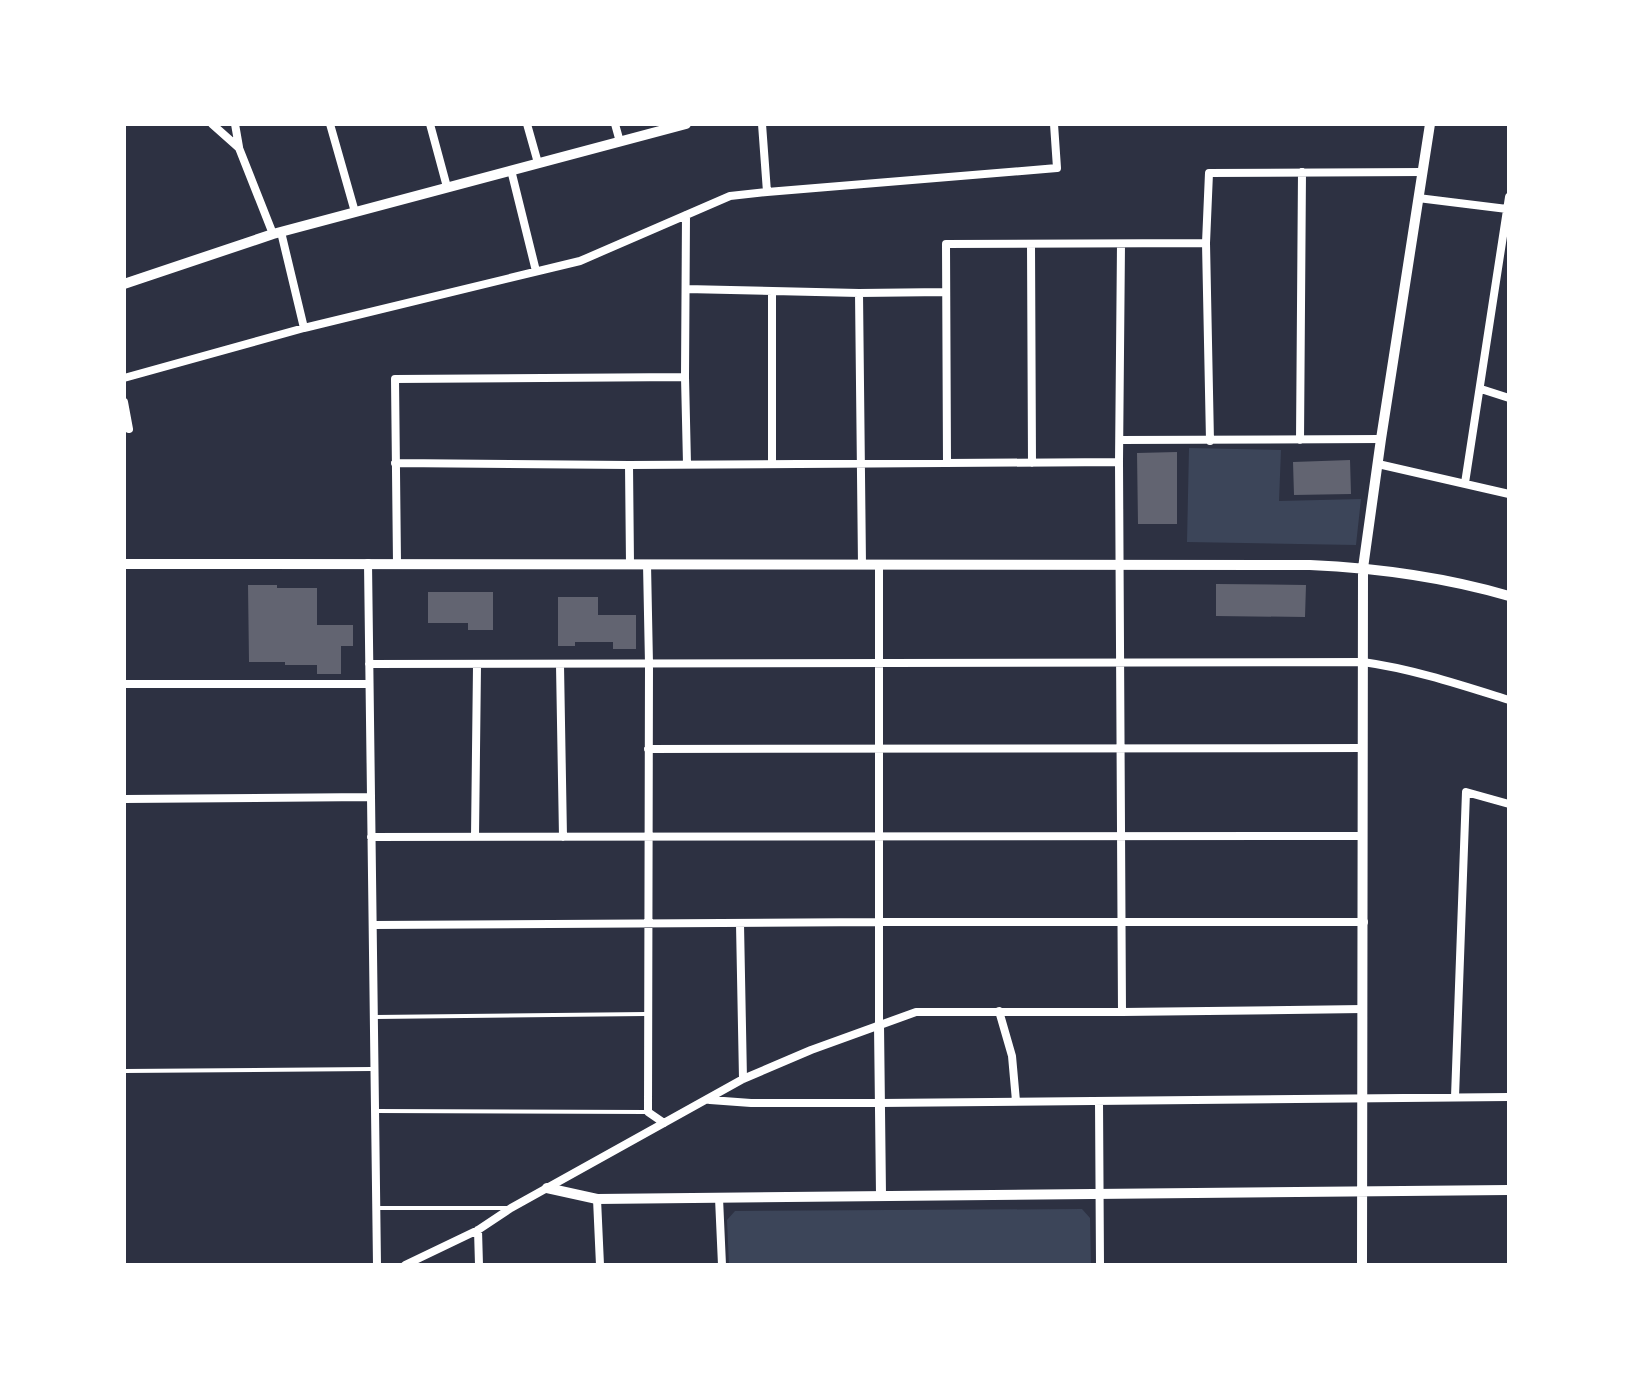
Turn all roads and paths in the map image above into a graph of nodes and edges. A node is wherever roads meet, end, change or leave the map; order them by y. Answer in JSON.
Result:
{"nodes":[{"id":1,"x":212,"y":124,"type":"edge"},
{"id":2,"x":235,"y":124,"type":"edge"},
{"id":3,"x":330,"y":124,"type":"edge"},
{"id":4,"x":430,"y":124,"type":"edge"},
{"id":5,"x":527,"y":124,"type":"edge"},
{"id":6,"x":615,"y":124,"type":"edge"},
{"id":7,"x":686,"y":124,"type":"edge"},
{"id":8,"x":762,"y":124,"type":"edge"},
{"id":9,"x":1054,"y":124,"type":"edge"},
{"id":10,"x":1430,"y":124,"type":"edge"},
{"id":11,"x":620,"y":142,"type":"junction"},
{"id":12,"x":239,"y":148,"type":"junction"},
{"id":13,"x":538,"y":163,"type":"junction"},
{"id":14,"x":511,"y":170,"type":"junction"},
{"id":15,"x":1302,"y":172,"type":"junction"},
{"id":16,"x":1423,"y":172,"type":"junction"},
{"id":17,"x":447,"y":187,"type":"junction"},
{"id":18,"x":767,"y":192,"type":"junction"},
{"id":19,"x":1509,"y":197,"type":"edge"},
{"id":20,"x":1418,"y":198,"type":"junction"},
{"id":21,"x":1507,"y":209,"type":"edge"},
{"id":22,"x":355,"y":212,"type":"junction"},
{"id":23,"x":686,"y":215,"type":"junction"},
{"id":24,"x":277,"y":233,"type":"junction"},
{"id":25,"x":1206,"y":243,"type":"junction"},
{"id":26,"x":1031,"y":244,"type":"junction"},
{"id":27,"x":1121,"y":244,"type":"junction"},
{"id":28,"x":536,"y":271,"type":"junction"},
{"id":29,"x":124,"y":284,"type":"edge"},
{"id":30,"x":686,"y":289,"type":"junction"},
{"id":31,"x":772,"y":292,"type":"junction"},
{"id":32,"x":946,"y":292,"type":"junction"},
{"id":33,"x":859,"y":293,"type":"junction"},
{"id":34,"x":304,"y":328,"type":"junction"},
{"id":35,"x":685,"y":377,"type":"junction"},
{"id":36,"x":124,"y":378,"type":"edge"},
{"id":37,"x":1481,"y":389,"type":"junction"},
{"id":38,"x":1509,"y":398,"type":"edge"},
{"id":39,"x":124,"y":402,"type":"edge"},
{"id":40,"x":129,"y":429,"type":"dead end"},
{"id":41,"x":1381,"y":439,"type":"junction"},
{"id":42,"x":1120,"y":440,"type":"junction"},
{"id":43,"x":1300,"y":440,"type":"junction"},
{"id":44,"x":1210,"y":441,"type":"junction"},
{"id":45,"x":1119,"y":462,"type":"junction"},
{"id":46,"x":395,"y":463,"type":"junction"},
{"id":47,"x":947,"y":463,"type":"junction"},
{"id":48,"x":1032,"y":463,"type":"junction"},
{"id":49,"x":687,"y":464,"type":"junction"},
{"id":50,"x":772,"y":464,"type":"junction"},
{"id":51,"x":860,"y":464,"type":"junction"},
{"id":52,"x":1378,"y":464,"type":"junction"},
{"id":53,"x":629,"y":465,"type":"junction"},
{"id":54,"x":1465,"y":483,"type":"junction"},
{"id":55,"x":1509,"y":494,"type":"edge"},
{"id":56,"x":368,"y":563,"type":"junction"},
{"id":57,"x":397,"y":563,"type":"junction"},
{"id":58,"x":124,"y":564,"type":"edge"},
{"id":59,"x":630,"y":564,"type":"junction"},
{"id":60,"x":647,"y":564,"type":"junction"},
{"id":61,"x":1121,"y":564,"type":"junction"},
{"id":62,"x":862,"y":565,"type":"junction"},
{"id":63,"x":879,"y":565,"type":"junction"},
{"id":64,"x":1363,"y":568,"type":"junction"},
{"id":65,"x":1509,"y":596,"type":"edge"},
{"id":66,"x":1363,"y":662,"type":"junction"},
{"id":67,"x":1121,"y":663,"type":"junction"},
{"id":68,"x":369,"y":664,"type":"junction"},
{"id":69,"x":649,"y":664,"type":"junction"},
{"id":70,"x":879,"y":664,"type":"junction"},
{"id":71,"x":560,"y":665,"type":"junction"},
{"id":72,"x":477,"y":666,"type":"junction"},
{"id":73,"x":124,"y":684,"type":"edge"},
{"id":74,"x":369,"y":684,"type":"junction"},
{"id":75,"x":1509,"y":700,"type":"edge"},
{"id":76,"x":879,"y":748,"type":"junction"},
{"id":77,"x":1121,"y":748,"type":"junction"},
{"id":78,"x":1363,"y":748,"type":"junction"},
{"id":79,"x":648,"y":749,"type":"junction"},
{"id":80,"x":371,"y":797,"type":"junction"},
{"id":81,"x":124,"y":799,"type":"edge"},
{"id":82,"x":1509,"y":804,"type":"edge"},
{"id":83,"x":1363,"y":836,"type":"junction"},
{"id":84,"x":371,"y":837,"type":"junction"},
{"id":85,"x":475,"y":837,"type":"junction"},
{"id":86,"x":563,"y":837,"type":"junction"},
{"id":87,"x":648,"y":837,"type":"junction"},
{"id":88,"x":880,"y":837,"type":"junction"},
{"id":89,"x":1122,"y":837,"type":"junction"},
{"id":90,"x":879,"y":922,"type":"junction"},
{"id":91,"x":1364,"y":922,"type":"junction"},
{"id":92,"x":740,"y":924,"type":"junction"},
{"id":93,"x":1122,"y":924,"type":"junction"},
{"id":94,"x":373,"y":925,"type":"junction"},
{"id":95,"x":649,"y":925,"type":"junction"},
{"id":96,"x":1363,"y":1009,"type":"junction"},
{"id":97,"x":999,"y":1011,"type":"junction"},
{"id":98,"x":1122,"y":1012,"type":"junction"},
{"id":99,"x":649,"y":1014,"type":"junction"},
{"id":100,"x":374,"y":1017,"type":"junction"},
{"id":101,"x":879,"y":1025,"type":"junction"},
{"id":102,"x":375,"y":1069,"type":"junction"},
{"id":103,"x":124,"y":1071,"type":"edge"},
{"id":104,"x":743,"y":1079,"type":"junction"},
{"id":105,"x":1455,"y":1097,"type":"junction"},
{"id":106,"x":1509,"y":1097,"type":"edge"},
{"id":107,"x":1363,"y":1098,"type":"junction"},
{"id":108,"x":708,"y":1100,"type":"junction"},
{"id":109,"x":1016,"y":1101,"type":"junction"},
{"id":110,"x":1099,"y":1101,"type":"junction"},
{"id":111,"x":880,"y":1103,"type":"junction"},
{"id":112,"x":375,"y":1111,"type":"junction"},
{"id":113,"x":648,"y":1112,"type":"junction"},
{"id":114,"x":664,"y":1123,"type":"junction"},
{"id":115,"x":547,"y":1188,"type":"junction"},
{"id":116,"x":1509,"y":1190,"type":"edge"},
{"id":117,"x":1362,"y":1191,"type":"junction"},
{"id":118,"x":1099,"y":1192,"type":"junction"},
{"id":119,"x":881,"y":1195,"type":"junction"},
{"id":120,"x":719,"y":1198,"type":"junction"},
{"id":121,"x":597,"y":1199,"type":"junction"},
{"id":122,"x":377,"y":1208,"type":"junction"},
{"id":123,"x":511,"y":1208,"type":"junction"},
{"id":124,"x":478,"y":1230,"type":"junction"},
{"id":125,"x":377,"y":1265,"type":"edge"},
{"id":126,"x":405,"y":1265,"type":"edge"},
{"id":127,"x":479,"y":1265,"type":"edge"},
{"id":128,"x":600,"y":1265,"type":"edge"},
{"id":129,"x":722,"y":1265,"type":"edge"},
{"id":130,"x":1100,"y":1265,"type":"edge"},
{"id":131,"x":1362,"y":1265,"type":"edge"}],
"edges":[{"from":1,"to":12,"type":"street"},
{"from":2,"to":12,"type":"street"},
{"from":3,"to":22,"type":"street"},
{"from":4,"to":17,"type":"street"},
{"from":5,"to":13,"type":"street"},
{"from":6,"to":11,"type":"street"},
{"from":7,"to":11,"type":"street"},
{"from":8,"to":18,"type":"street"},
{"from":9,"to":18,"type":"street"},
{"from":10,"to":16,"type":"street"},
{"from":11,"to":13,"type":"street"},
{"from":12,"to":24,"type":"street"},
{"from":13,"to":14,"type":"street"},
{"from":14,"to":17,"type":"street"},
{"from":14,"to":28,"type":"street"},
{"from":15,"to":16,"type":"street"},
{"from":15,"to":25,"type":"street"},
{"from":15,"to":43,"type":"street"},
{"from":16,"to":20,"type":"street"},
{"from":17,"to":22,"type":"street"},
{"from":18,"to":23,"type":"street"},
{"from":19,"to":21,"type":"street"},
{"from":20,"to":21,"type":"street"},
{"from":20,"to":41,"type":"street"},
{"from":21,"to":37,"type":"street"},
{"from":22,"to":24,"type":"street"},
{"from":23,"to":28,"type":"street"},
{"from":23,"to":30,"type":"street"},
{"from":24,"to":29,"type":"street"},
{"from":24,"to":34,"type":"street"},
{"from":25,"to":27,"type":"street"},
{"from":25,"to":44,"type":"street"},
{"from":26,"to":27,"type":"street"},
{"from":26,"to":32,"type":"street"},
{"from":26,"to":48,"type":"street"},
{"from":27,"to":42,"type":"street"},
{"from":28,"to":34,"type":"street"},
{"from":30,"to":31,"type":"street"},
{"from":30,"to":35,"type":"street"},
{"from":31,"to":33,"type":"street"},
{"from":31,"to":50,"type":"street"},
{"from":32,"to":33,"type":"street"},
{"from":32,"to":47,"type":"street"},
{"from":33,"to":51,"type":"street"},
{"from":34,"to":36,"type":"street"},
{"from":35,"to":46,"type":"street"},
{"from":35,"to":49,"type":"street"},
{"from":37,"to":38,"type":"street"},
{"from":37,"to":54,"type":"street"},
{"from":39,"to":40,"type":"street"},
{"from":41,"to":43,"type":"street"},
{"from":41,"to":52,"type":"street"},
{"from":42,"to":44,"type":"street"},
{"from":42,"to":45,"type":"street"},
{"from":43,"to":44,"type":"street"},
{"from":45,"to":48,"type":"street"},
{"from":45,"to":61,"type":"street"},
{"from":46,"to":53,"type":"street"},
{"from":46,"to":57,"type":"street"},
{"from":47,"to":48,"type":"street"},
{"from":47,"to":51,"type":"street"},
{"from":49,"to":50,"type":"street"},
{"from":49,"to":53,"type":"street"},
{"from":50,"to":51,"type":"street"},
{"from":51,"to":62,"type":"street"},
{"from":52,"to":54,"type":"street"},
{"from":52,"to":64,"type":"street"},
{"from":53,"to":59,"type":"street"},
{"from":54,"to":55,"type":"street"},
{"from":56,"to":57,"type":"street"},
{"from":56,"to":58,"type":"street"},
{"from":56,"to":68,"type":"street"},
{"from":57,"to":59,"type":"street"},
{"from":59,"to":60,"type":"street"},
{"from":60,"to":62,"type":"street"},
{"from":60,"to":69,"type":"street"},
{"from":61,"to":63,"type":"street"},
{"from":61,"to":64,"type":"street"},
{"from":61,"to":67,"type":"street"},
{"from":62,"to":63,"type":"street"},
{"from":63,"to":70,"type":"street"},
{"from":64,"to":65,"type":"street"},
{"from":64,"to":66,"type":"street"},
{"from":66,"to":67,"type":"street"},
{"from":66,"to":75,"type":"street"},
{"from":66,"to":78,"type":"street"},
{"from":67,"to":70,"type":"street"},
{"from":67,"to":77,"type":"street"},
{"from":68,"to":72,"type":"street"},
{"from":68,"to":74,"type":"street"},
{"from":69,"to":70,"type":"street"},
{"from":69,"to":71,"type":"street"},
{"from":69,"to":79,"type":"street"},
{"from":70,"to":76,"type":"street"},
{"from":71,"to":72,"type":"street"},
{"from":71,"to":86,"type":"street"},
{"from":72,"to":85,"type":"street"},
{"from":73,"to":74,"type":"street"},
{"from":74,"to":80,"type":"street"},
{"from":76,"to":77,"type":"street"},
{"from":76,"to":79,"type":"street"},
{"from":76,"to":88,"type":"street"},
{"from":77,"to":78,"type":"street"},
{"from":77,"to":89,"type":"street"},
{"from":78,"to":83,"type":"street"},
{"from":79,"to":87,"type":"street"},
{"from":80,"to":81,"type":"street"},
{"from":80,"to":84,"type":"street"},
{"from":82,"to":105,"type":"street"},
{"from":83,"to":89,"type":"street"},
{"from":83,"to":91,"type":"street"},
{"from":84,"to":85,"type":"street"},
{"from":84,"to":94,"type":"street"},
{"from":85,"to":86,"type":"street"},
{"from":86,"to":87,"type":"street"},
{"from":87,"to":88,"type":"street"},
{"from":87,"to":95,"type":"street"},
{"from":88,"to":89,"type":"street"},
{"from":88,"to":90,"type":"street"},
{"from":89,"to":93,"type":"street"},
{"from":90,"to":92,"type":"street"},
{"from":90,"to":93,"type":"street"},
{"from":90,"to":101,"type":"street"},
{"from":91,"to":93,"type":"street"},
{"from":91,"to":96,"type":"street"},
{"from":92,"to":95,"type":"street"},
{"from":92,"to":104,"type":"street"},
{"from":93,"to":98,"type":"street"},
{"from":94,"to":95,"type":"street"},
{"from":94,"to":100,"type":"street"},
{"from":95,"to":99,"type":"street"},
{"from":96,"to":98,"type":"street"},
{"from":96,"to":107,"type":"street"},
{"from":97,"to":98,"type":"street"},
{"from":97,"to":101,"type":"street"},
{"from":97,"to":109,"type":"street"},
{"from":99,"to":100,"type":"lane"},
{"from":99,"to":113,"type":"street"},
{"from":100,"to":102,"type":"street"},
{"from":101,"to":104,"type":"street"},
{"from":101,"to":111,"type":"street"},
{"from":102,"to":103,"type":"lane"},
{"from":102,"to":112,"type":"street"},
{"from":104,"to":108,"type":"street"},
{"from":105,"to":106,"type":"street"},
{"from":105,"to":107,"type":"street"},
{"from":107,"to":110,"type":"street"},
{"from":107,"to":117,"type":"street"},
{"from":108,"to":111,"type":"street"},
{"from":108,"to":114,"type":"street"},
{"from":109,"to":110,"type":"street"},
{"from":109,"to":111,"type":"street"},
{"from":110,"to":118,"type":"street"},
{"from":111,"to":119,"type":"street"},
{"from":112,"to":113,"type":"lane"},
{"from":112,"to":122,"type":"street"},
{"from":113,"to":114,"type":"street"},
{"from":114,"to":115,"type":"street"},
{"from":115,"to":121,"type":"street"},
{"from":115,"to":123,"type":"street"},
{"from":116,"to":117,"type":"street"},
{"from":117,"to":118,"type":"street"},
{"from":117,"to":131,"type":"street"},
{"from":118,"to":119,"type":"street"},
{"from":118,"to":130,"type":"street"},
{"from":119,"to":120,"type":"street"},
{"from":120,"to":121,"type":"street"},
{"from":120,"to":129,"type":"street"},
{"from":121,"to":128,"type":"street"},
{"from":122,"to":123,"type":"lane"},
{"from":122,"to":125,"type":"street"},
{"from":123,"to":124,"type":"street"},
{"from":124,"to":126,"type":"street"},
{"from":124,"to":127,"type":"street"}]}
